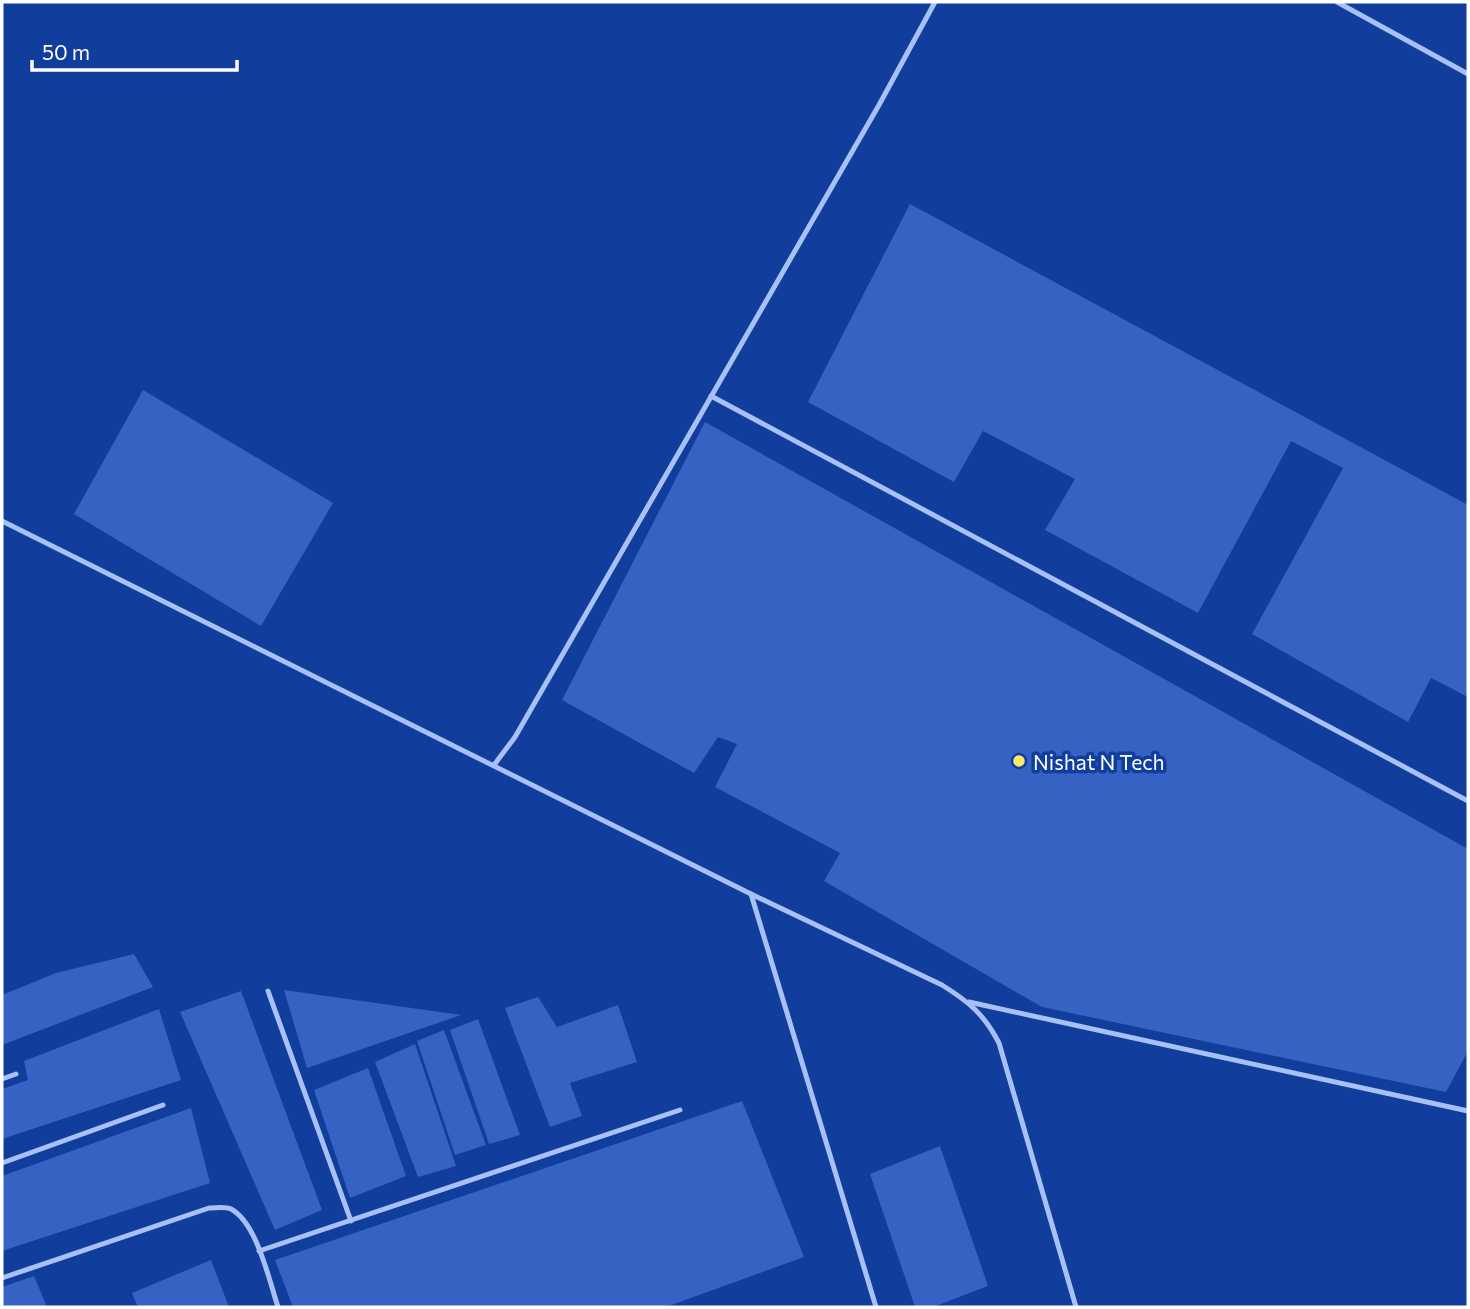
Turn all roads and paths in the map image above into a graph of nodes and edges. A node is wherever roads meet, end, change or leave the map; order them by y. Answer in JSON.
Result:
{"nodes":[{"id":1,"x":935,"y":2,"type":"edge"},
{"id":2,"x":1337,"y":2,"type":"edge"},
{"id":3,"x":1468,"y":74,"type":"edge"},
{"id":4,"x":711,"y":396,"type":"junction"},
{"id":5,"x":2,"y":521,"type":"edge"},
{"id":6,"x":494,"y":765,"type":"junction"},
{"id":7,"x":1468,"y":801,"type":"edge"},
{"id":8,"x":751,"y":894,"type":"junction"},
{"id":9,"x":268,"y":991,"type":"dead end"},
{"id":10,"x":969,"y":1002,"type":"junction"},
{"id":11,"x":16,"y":1074,"type":"dead end"},
{"id":12,"x":2,"y":1079,"type":"edge"},
{"id":13,"x":163,"y":1105,"type":"dead end"},
{"id":14,"x":680,"y":1110,"type":"dead end"},
{"id":15,"x":1468,"y":1111,"type":"edge"},
{"id":16,"x":2,"y":1163,"type":"edge"},
{"id":17,"x":351,"y":1221,"type":"junction"},
{"id":18,"x":259,"y":1251,"type":"junction"},
{"id":19,"x":2,"y":1279,"type":"edge"},
{"id":20,"x":278,"y":1307,"type":"edge"},
{"id":21,"x":877,"y":1307,"type":"edge"},
{"id":22,"x":1076,"y":1307,"type":"edge"}],
"edges":[{"from":1,"to":4,"type":"lane"},
{"from":2,"to":3,"type":"lane"},
{"from":4,"to":6,"type":"lane"},
{"from":4,"to":7,"type":"lane"},
{"from":5,"to":6,"type":"lane"},
{"from":6,"to":8,"type":"lane"},
{"from":8,"to":10,"type":"lane"},
{"from":8,"to":21,"type":"lane"},
{"from":9,"to":17,"type":"lane"},
{"from":10,"to":15,"type":"lane"},
{"from":10,"to":22,"type":"lane"},
{"from":11,"to":12,"type":"lane"},
{"from":13,"to":16,"type":"lane"},
{"from":14,"to":17,"type":"lane"},
{"from":17,"to":18,"type":"lane"},
{"from":18,"to":19,"type":"lane"},
{"from":18,"to":20,"type":"lane"}]}
